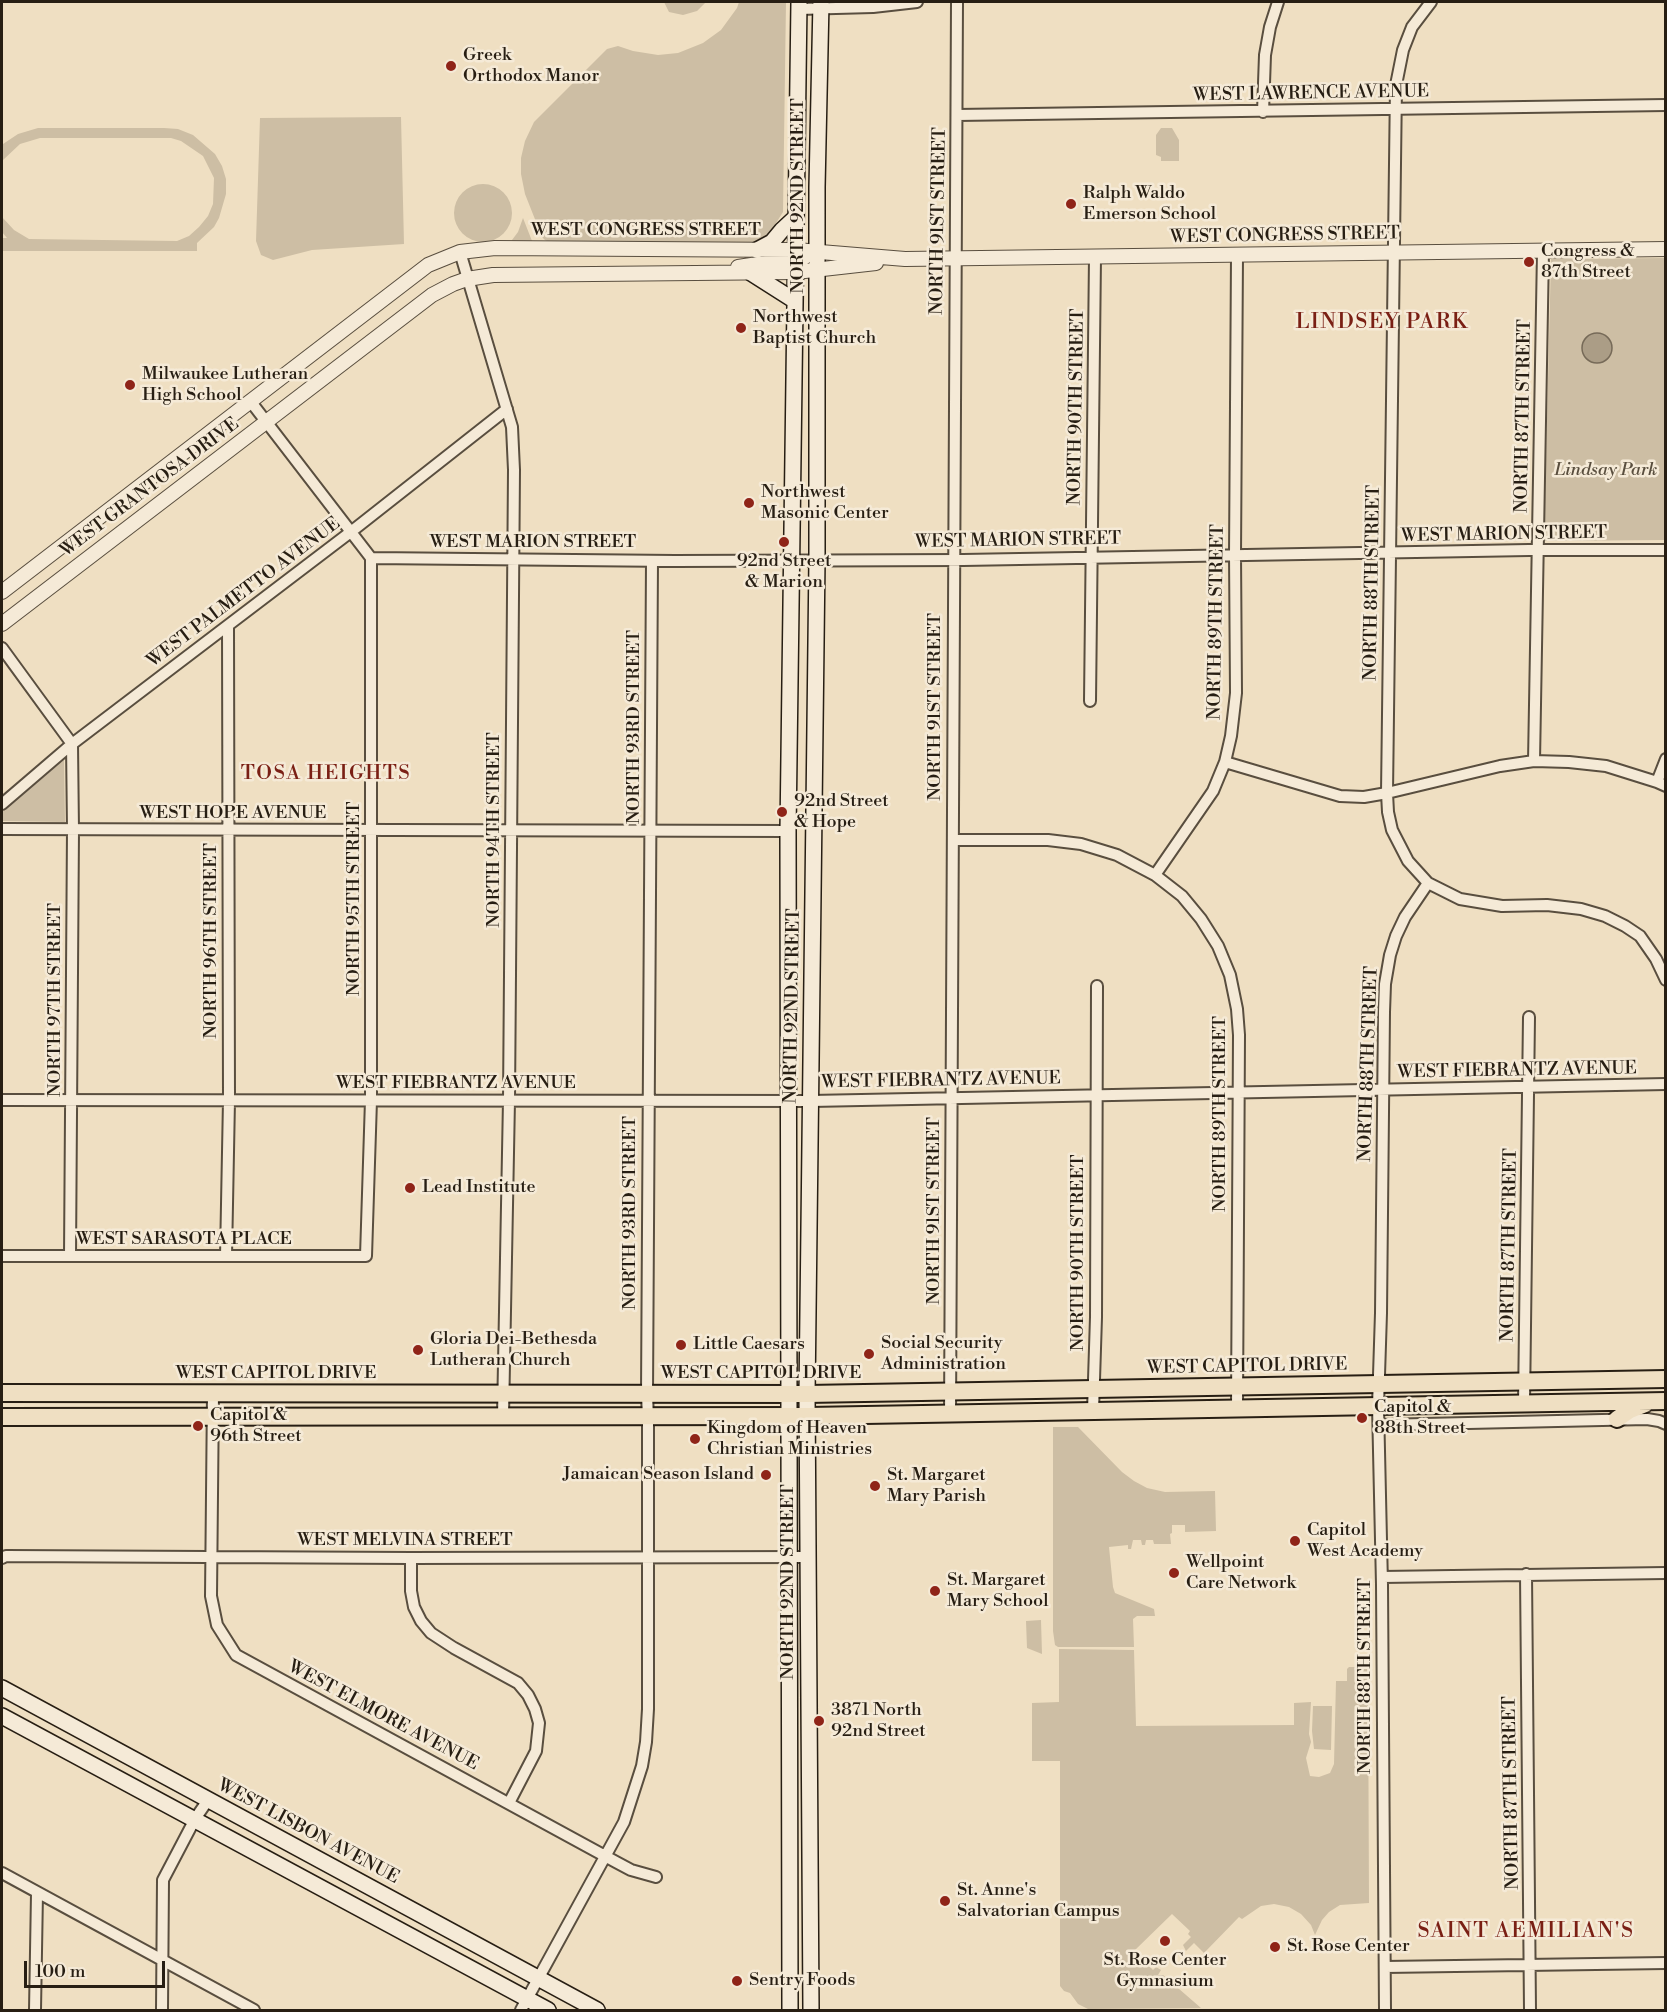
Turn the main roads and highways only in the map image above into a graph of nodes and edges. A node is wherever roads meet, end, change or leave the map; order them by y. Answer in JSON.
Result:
{"nodes":[{"id":1,"x":799,"y":5,"type":"edge"},
{"id":2,"x":821,"y":5,"type":"edge"},
{"id":3,"x":796,"y":217,"type":"junction"},
{"id":4,"x":757,"y":250,"type":"road end"},
{"id":5,"x":751,"y":273,"type":"road end"},
{"id":6,"x":795,"y":301,"type":"junction"},
{"id":7,"x":1665,"y":1379,"type":"edge"},
{"id":8,"x":2,"y":1393,"type":"edge"},
{"id":9,"x":1659,"y":1401,"type":"edge"},
{"id":10,"x":789,"y":1405,"type":"junction"},
{"id":11,"x":808,"y":1406,"type":"junction"},
{"id":12,"x":2,"y":1417,"type":"edge"},
{"id":13,"x":1617,"y":1419,"type":"road end"},
{"id":14,"x":2,"y":1688,"type":"edge"},
{"id":15,"x":2,"y":1716,"type":"edge"},
{"id":16,"x":811,"y":1949,"type":"junction"},
{"id":17,"x":790,"y":1950,"type":"junction"},
{"id":18,"x":524,"y":2005,"type":"edge"},
{"id":19,"x":548,"y":2010,"type":"edge"},
{"id":20,"x":597,"y":2010,"type":"edge"},
{"id":21,"x":790,"y":2010,"type":"edge"},
{"id":22,"x":811,"y":2010,"type":"edge"}],
"edges":[{"from":1,"to":3,"type":"main road","name":"NORTH 92ND STREET"},
{"from":2,"to":11,"type":"main road","name":"NORTH 92ND STREET"},
{"from":3,"to":4,"type":"main road"},
{"from":3,"to":6,"type":"main road","name":"NORTH 92ND STREET"},
{"from":5,"to":6,"type":"main road"},
{"from":6,"to":10,"type":"main road","name":"NORTH 92ND STREET"},
{"from":7,"to":11,"type":"main road","name":"WEST CAPITOL DRIVE"},
{"from":8,"to":10,"type":"main road","name":"WEST CAPITOL DRIVE"},
{"from":9,"to":11,"type":"main road","name":"WEST CAPITOL DRIVE"},
{"from":9,"to":13,"type":"main road"},
{"from":10,"to":11,"type":"main road","name":"WEST CAPITOL DRIVE"},
{"from":10,"to":12,"type":"main road","name":"WEST CAPITOL DRIVE"},
{"from":10,"to":17,"type":"main road","name":"NORTH 92ND STREET"},
{"from":11,"to":16,"type":"main road","name":"NORTH 92ND STREET"},
{"from":14,"to":20,"type":"main road","name":"WEST LISBON AVENUE"},
{"from":15,"to":18,"type":"main road"},
{"from":16,"to":17,"type":"main road"},
{"from":16,"to":22,"type":"main road","name":"NORTH 92ND STREET"},
{"from":17,"to":21,"type":"main road","name":"NORTH 92ND STREET"},
{"from":18,"to":19,"type":"main road"}]}
